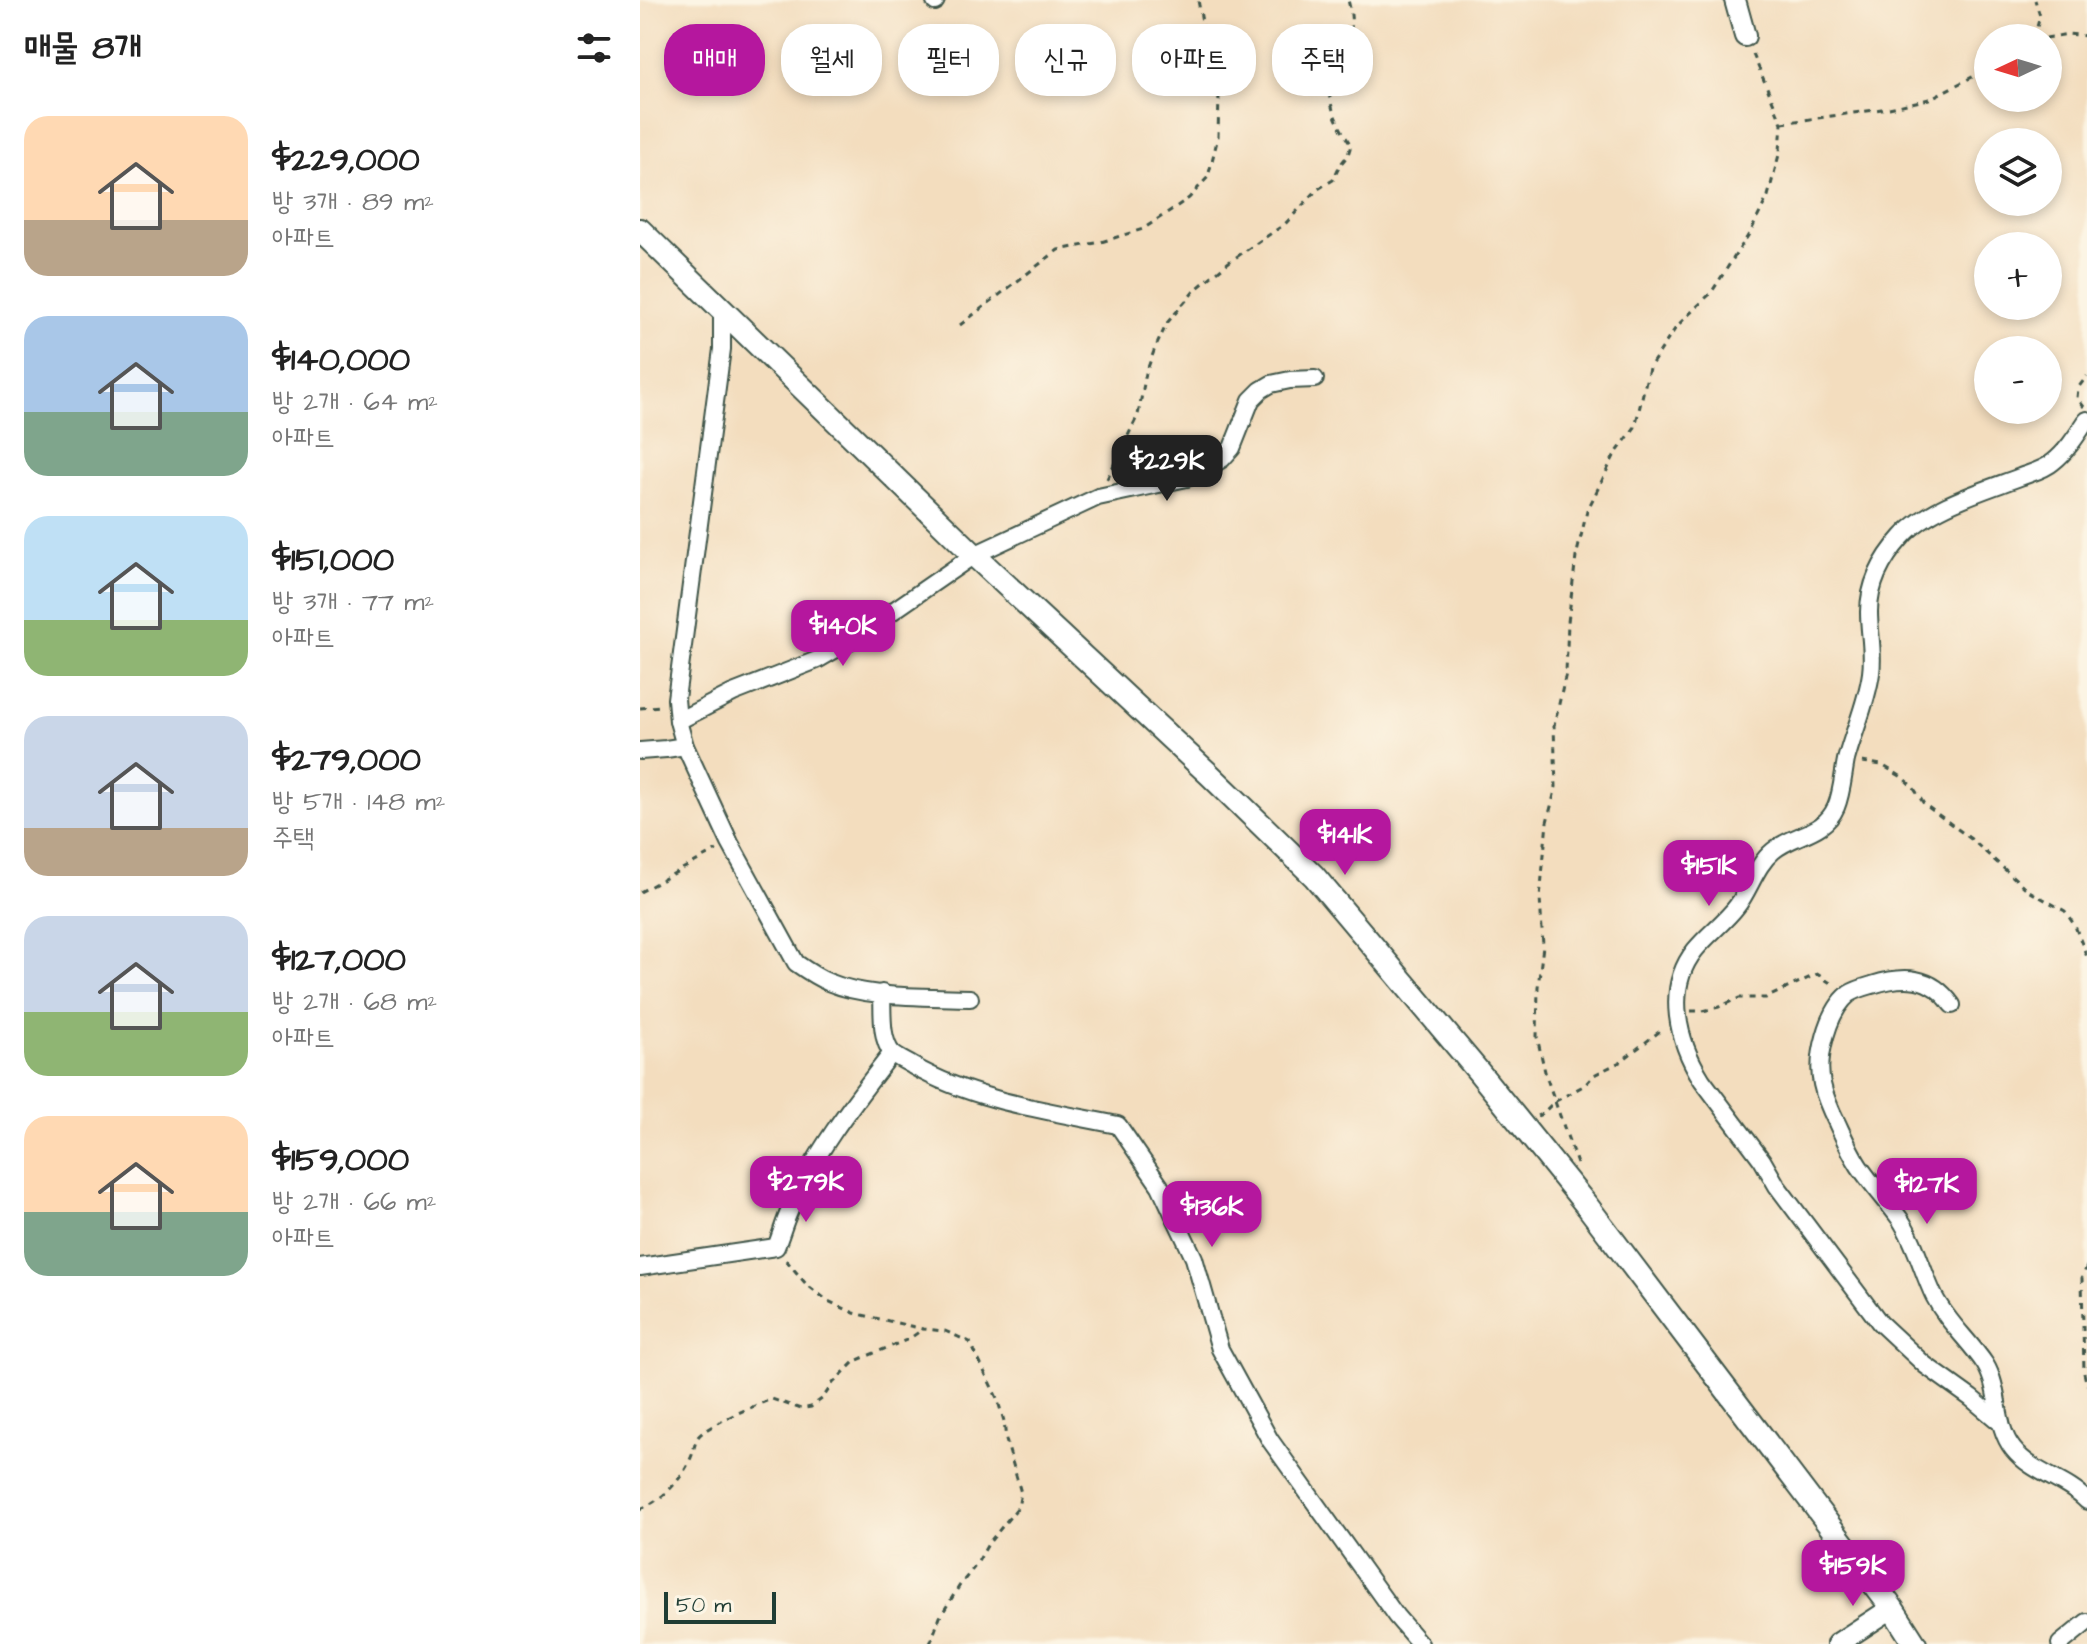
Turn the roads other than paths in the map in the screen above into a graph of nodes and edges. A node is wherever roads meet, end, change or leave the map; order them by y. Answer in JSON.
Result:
{"nodes":[{"id":1,"x":1735,"y":0,"type":"edge"},
{"id":2,"x":1745,"y":36,"type":"road end"},
{"id":3,"x":640,"y":230,"type":"edge"},
{"id":4,"x":722,"y":309,"type":"junction"},
{"id":5,"x":1315,"y":379,"type":"dead end"},
{"id":6,"x":2087,"y":420,"type":"edge"},
{"id":7,"x":974,"y":555,"type":"junction"},
{"id":8,"x":678,"y":721,"type":"junction"},
{"id":9,"x":685,"y":746,"type":"junction"},
{"id":10,"x":640,"y":751,"type":"edge"},
{"id":11,"x":882,"y":993,"type":"junction"},
{"id":12,"x":970,"y":998,"type":"dead end"},
{"id":13,"x":1952,"y":1005,"type":"dead end"},
{"id":14,"x":892,"y":1053,"type":"junction"},
{"id":15,"x":640,"y":1267,"type":"edge"},
{"id":16,"x":2001,"y":1423,"type":"junction"},
{"id":17,"x":2087,"y":1501,"type":"edge"},
{"id":18,"x":1892,"y":1608,"type":"junction"},
{"id":19,"x":2087,"y":1622,"type":"edge"},
{"id":20,"x":1420,"y":1644,"type":"edge"},
{"id":21,"x":1837,"y":1644,"type":"edge"},
{"id":22,"x":1915,"y":1644,"type":"edge"},
{"id":23,"x":2060,"y":1644,"type":"edge"}],
"edges":[{"from":1,"to":2,"type":"street"},
{"from":3,"to":4,"type":"main road"},
{"from":4,"to":7,"type":"main road"},
{"from":4,"to":8,"type":"street"},
{"from":5,"to":7,"type":"street"},
{"from":6,"to":16,"type":"street"},
{"from":7,"to":8,"type":"street"},
{"from":7,"to":18,"type":"main road"},
{"from":8,"to":9,"type":"street"},
{"from":9,"to":10,"type":"street"},
{"from":9,"to":11,"type":"street"},
{"from":11,"to":12,"type":"street"},
{"from":11,"to":14,"type":"street"},
{"from":13,"to":16,"type":"street"},
{"from":14,"to":15,"type":"street"},
{"from":14,"to":20,"type":"street"},
{"from":16,"to":17,"type":"street"},
{"from":18,"to":21,"type":"street"},
{"from":18,"to":22,"type":"main road"},
{"from":19,"to":23,"type":"street"}]}
